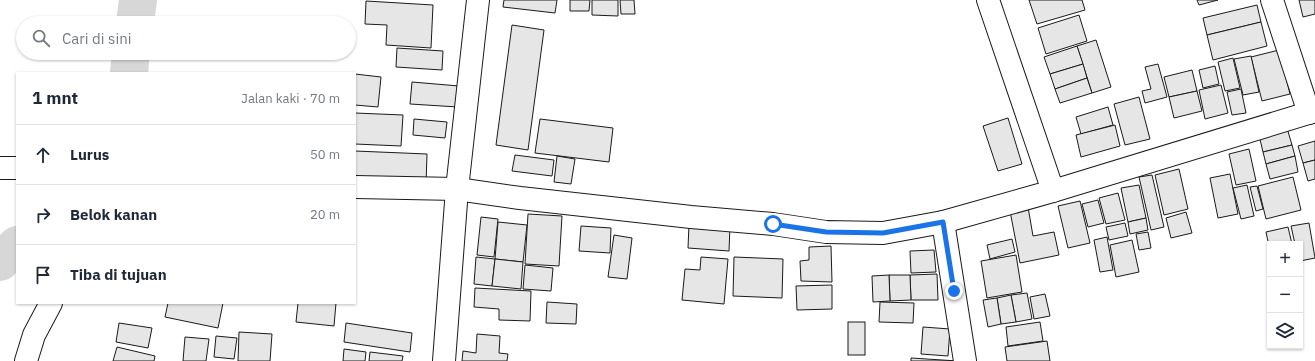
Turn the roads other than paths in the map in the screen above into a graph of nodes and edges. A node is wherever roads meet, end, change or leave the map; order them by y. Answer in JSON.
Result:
{"nodes":[{"id":1,"x":478,"y":0,"type":"edge"},
{"id":2,"x":988,"y":0,"type":"edge"},
{"id":3,"x":1272,"y":0,"type":"edge"},
{"id":4,"x":1312,"y":112,"type":"edge"},
{"id":5,"x":0,"y":168,"type":"edge"},
{"id":6,"x":16,"y":168,"type":"edge"},
{"id":7,"x":356,"y":186,"type":"edge"},
{"id":8,"x":457,"y":188,"type":"junction"},
{"id":9,"x":1053,"y":191,"type":"junction"},
{"id":10,"x":943,"y":222,"type":"junction"},
{"id":11,"x":50,"y":304,"type":"edge"},
{"id":12,"x":26,"y":361,"type":"edge"},
{"id":13,"x":444,"y":361,"type":"edge"},
{"id":14,"x":965,"y":361,"type":"edge"}],
"edges":[{"from":1,"to":8,"type":"street"},
{"from":2,"to":9,"type":"street"},
{"from":3,"to":4,"type":"street"},
{"from":4,"to":9,"type":"street"},
{"from":5,"to":6,"type":"street"},
{"from":7,"to":8,"type":"street"},
{"from":8,"to":10,"type":"street"},
{"from":8,"to":13,"type":"street"},
{"from":9,"to":10,"type":"street"},
{"from":10,"to":14,"type":"street"},
{"from":11,"to":12,"type":"street"}]}
